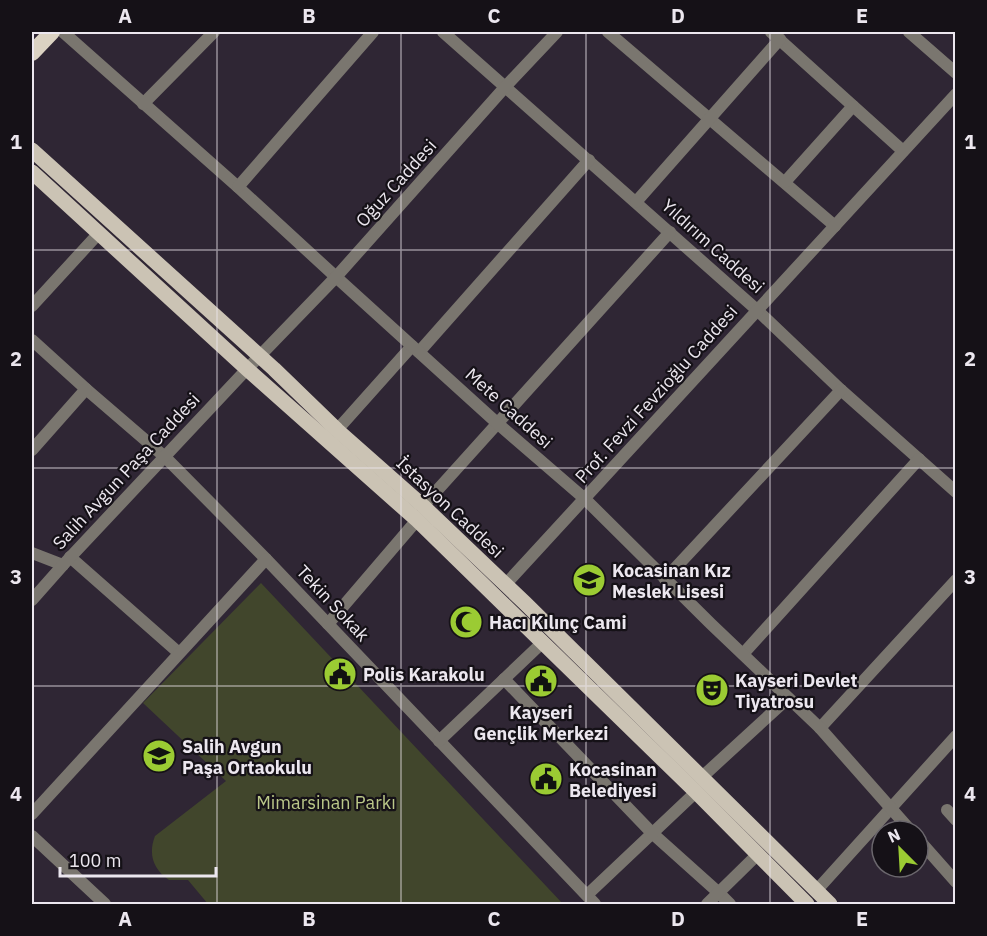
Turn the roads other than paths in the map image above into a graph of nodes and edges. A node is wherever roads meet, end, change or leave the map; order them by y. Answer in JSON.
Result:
{"nodes":[{"id":1,"x":52,"y":32,"type":"edge"},
{"id":2,"x":63,"y":32,"type":"edge"},
{"id":3,"x":214,"y":32,"type":"edge"},
{"id":4,"x":373,"y":32,"type":"edge"},
{"id":5,"x":443,"y":32,"type":"edge"},
{"id":6,"x":557,"y":32,"type":"edge"},
{"id":7,"x":608,"y":32,"type":"edge"},
{"id":8,"x":909,"y":32,"type":"edge"},
{"id":9,"x":773,"y":34,"type":"edge"},
{"id":10,"x":32,"y":52,"type":"edge"},
{"id":11,"x":956,"y":73,"type":"edge"},
{"id":12,"x":506,"y":86,"type":"junction"},
{"id":13,"x":956,"y":94,"type":"edge"},
{"id":14,"x":143,"y":104,"type":"junction"},
{"id":15,"x":853,"y":106,"type":"junction"},
{"id":16,"x":710,"y":119,"type":"junction"},
{"id":17,"x":32,"y":150,"type":"edge"},
{"id":18,"x":903,"y":151,"type":"junction"},
{"id":19,"x":589,"y":160,"type":"junction"},
{"id":20,"x":32,"y":172,"type":"edge"},
{"id":21,"x":785,"y":182,"type":"junction"},
{"id":22,"x":237,"y":187,"type":"junction"},
{"id":23,"x":636,"y":202,"type":"junction"},
{"id":24,"x":835,"y":226,"type":"junction"},
{"id":25,"x":670,"y":232,"type":"junction"},
{"id":26,"x":99,"y":233,"type":"junction"},
{"id":27,"x":336,"y":277,"type":"junction"},
{"id":28,"x":32,"y":306,"type":"edge"},
{"id":29,"x":757,"y":310,"type":"junction"},
{"id":30,"x":32,"y":340,"type":"edge"},
{"id":31,"x":416,"y":349,"type":"junction"},
{"id":32,"x":260,"y":356,"type":"junction"},
{"id":33,"x":247,"y":369,"type":"junction"},
{"id":34,"x":86,"y":389,"type":"junction"},
{"id":35,"x":841,"y":390,"type":"junction"},
{"id":36,"x":497,"y":423,"type":"junction"},
{"id":37,"x":337,"y":430,"type":"junction"},
{"id":38,"x":32,"y":450,"type":"edge"},
{"id":39,"x":165,"y":457,"type":"junction"},
{"id":40,"x":919,"y":459,"type":"junction"},
{"id":41,"x":956,"y":492,"type":"edge"},
{"id":42,"x":585,"y":499,"type":"junction"},
{"id":43,"x":420,"y":513,"type":"junction"},
{"id":44,"x":32,"y":553,"type":"edge"},
{"id":45,"x":266,"y":559,"type":"junction"},
{"id":46,"x":66,"y":561,"type":"junction"},
{"id":47,"x":665,"y":579,"type":"junction"},
{"id":48,"x":956,"y":580,"type":"edge"},
{"id":49,"x":505,"y":585,"type":"junction"},
{"id":50,"x":32,"y":600,"type":"edge"},
{"id":51,"x":328,"y":624,"type":"junction"},
{"id":52,"x":543,"y":642,"type":"junction"},
{"id":53,"x":179,"y":653,"type":"junction"},
{"id":54,"x":742,"y":654,"type":"junction"},
{"id":55,"x":504,"y":679,"type":"junction"},
{"id":56,"x":788,"y":698,"type":"junction"},
{"id":57,"x":820,"y":728,"type":"junction"},
{"id":58,"x":956,"y":736,"type":"edge"},
{"id":59,"x":439,"y":741,"type":"junction"},
{"id":60,"x":702,"y":777,"type":"junction"},
{"id":61,"x":696,"y":792,"type":"junction"},
{"id":62,"x":891,"y":808,"type":"junction"},
{"id":63,"x":946,"y":810,"type":"dead end"},
{"id":64,"x":32,"y":814,"type":"edge"},
{"id":65,"x":901,"y":819,"type":"edge"},
{"id":66,"x":956,"y":820,"type":"edge"},
{"id":67,"x":652,"y":833,"type":"junction"},
{"id":68,"x":32,"y":836,"type":"edge"},
{"id":69,"x":930,"y":853,"type":"edge"},
{"id":70,"x":758,"y":854,"type":"junction"},
{"id":71,"x":956,"y":882,"type":"edge"},
{"id":72,"x":816,"y":891,"type":"junction"},
{"id":73,"x":719,"y":892,"type":"junction"},
{"id":74,"x":591,"y":900,"type":"edge"},
{"id":75,"x":96,"y":902,"type":"edge"},
{"id":76,"x":707,"y":904,"type":"edge"},
{"id":77,"x":730,"y":904,"type":"edge"},
{"id":78,"x":807,"y":904,"type":"edge"},
{"id":79,"x":830,"y":904,"type":"edge"}],
"edges":[{"from":1,"to":10,"type":"highway"},
{"from":2,"to":14,"type":"street","name":"Mete Caddesi"},
{"from":3,"to":14,"type":"street"},
{"from":4,"to":22,"type":"street"},
{"from":5,"to":12,"type":"street","name":"Yıldırım Caddesi"},
{"from":6,"to":12,"type":"street","name":"Oğuz Caddesi"},
{"from":7,"to":16,"type":"street"},
{"from":8,"to":11,"type":"street"},
{"from":9,"to":15,"type":"street"},
{"from":9,"to":16,"type":"street"},
{"from":12,"to":19,"type":"street","name":"Yıldırım Caddesi"},
{"from":12,"to":27,"type":"street","name":"Oğuz Caddesi"},
{"from":13,"to":18,"type":"street","name":"Prof. Fevzi Fevzioğlu Caddesi"},
{"from":14,"to":22,"type":"street","name":"Mete Caddesi"},
{"from":15,"to":18,"type":"street"},
{"from":15,"to":21,"type":"street"},
{"from":16,"to":21,"type":"street"},
{"from":16,"to":23,"type":"street"},
{"from":17,"to":32,"type":"main road","name":"İstasyon Caddesi"},
{"from":18,"to":24,"type":"street","name":"Prof. Fevzi Fevzioğlu Caddesi"},
{"from":19,"to":23,"type":"street","name":"Yıldırım Caddesi"},
{"from":19,"to":31,"type":"street"},
{"from":20,"to":26,"type":"main road","name":"İstasyon Caddesi"},
{"from":21,"to":24,"type":"street"},
{"from":22,"to":27,"type":"street","name":"Mete Caddesi"},
{"from":23,"to":25,"type":"street","name":"Yıldırım Caddesi"},
{"from":24,"to":29,"type":"street","name":"Prof. Fevzi Fevzioğlu Caddesi"},
{"from":25,"to":29,"type":"street","name":"Yıldırım Caddesi"},
{"from":25,"to":36,"type":"street"},
{"from":26,"to":28,"type":"street"},
{"from":26,"to":33,"type":"main road","name":"İstasyon Caddesi"},
{"from":27,"to":31,"type":"street","name":"Mete Caddesi"},
{"from":27,"to":32,"type":"street","name":"Oğuz Caddesi"},
{"from":29,"to":35,"type":"street","name":"Yıldırım Caddesi"},
{"from":29,"to":42,"type":"street","name":"Prof. Fevzi Fevzioğlu Caddesi"},
{"from":30,"to":34,"type":"street","name":"Tekin Sokak"},
{"from":31,"to":36,"type":"street","name":"Mete Caddesi"},
{"from":31,"to":37,"type":"street"},
{"from":32,"to":33,"type":"street","name":"Salih Avgun Paşa Caddesi"},
{"from":32,"to":37,"type":"main road","name":"İstasyon Caddesi"},
{"from":33,"to":39,"type":"street","name":"Salih Avgun Paşa Caddesi"},
{"from":33,"to":43,"type":"main road","name":"İstasyon Caddesi"},
{"from":34,"to":38,"type":"street"},
{"from":34,"to":39,"type":"street","name":"Tekin Sokak"},
{"from":35,"to":40,"type":"street","name":"Yıldırım Caddesi"},
{"from":35,"to":47,"type":"street"},
{"from":36,"to":42,"type":"street","name":"Mete Caddesi"},
{"from":36,"to":43,"type":"street"},
{"from":37,"to":43,"type":"main road","name":"İstasyon Caddesi"},
{"from":39,"to":45,"type":"street","name":"Tekin Sokak"},
{"from":39,"to":46,"type":"street","name":"Salih Avgun Paşa Caddesi"},
{"from":40,"to":41,"type":"street","name":"Yıldırım Caddesi"},
{"from":40,"to":54,"type":"street"},
{"from":42,"to":47,"type":"street","name":"Mete Caddesi"},
{"from":42,"to":49,"type":"street","name":"Prof. Fevzi Fevzioğlu Caddesi"},
{"from":43,"to":49,"type":"main road","name":"İstasyon Caddesi"},
{"from":43,"to":51,"type":"street"},
{"from":43,"to":52,"type":"main road","name":"İstasyon Caddesi"},
{"from":44,"to":46,"type":"street"},
{"from":45,"to":51,"type":"street","name":"Tekin Sokak"},
{"from":45,"to":53,"type":"street"},
{"from":46,"to":50,"type":"street","name":"Salih Avgun Paşa Caddesi"},
{"from":46,"to":53,"type":"street"},
{"from":47,"to":54,"type":"street","name":"Mete Caddesi"},
{"from":48,"to":57,"type":"street"},
{"from":49,"to":60,"type":"main road","name":"İstasyon Caddesi"},
{"from":51,"to":59,"type":"street","name":"Tekin Sokak"},
{"from":52,"to":55,"type":"street"},
{"from":52,"to":61,"type":"main road","name":"İstasyon Caddesi"},
{"from":53,"to":64,"type":"street"},
{"from":54,"to":56,"type":"street","name":"Mete Caddesi"},
{"from":55,"to":59,"type":"street"},
{"from":55,"to":67,"type":"street"},
{"from":56,"to":57,"type":"street","name":"Mete Caddesi"},
{"from":56,"to":60,"type":"street"},
{"from":57,"to":62,"type":"street","name":"Mete Caddesi"},
{"from":58,"to":62,"type":"street"},
{"from":59,"to":74,"type":"street","name":"Tekin Sokak"},
{"from":60,"to":72,"type":"main road","name":"İstasyon Caddesi"},
{"from":61,"to":67,"type":"street"},
{"from":61,"to":70,"type":"main road","name":"İstasyon Caddesi"},
{"from":62,"to":65,"type":"street","name":"Mete Caddesi"},
{"from":62,"to":72,"type":"street"},
{"from":63,"to":66,"type":"street"},
{"from":67,"to":73,"type":"street"},
{"from":67,"to":74,"type":"street"},
{"from":68,"to":75,"type":"street"},
{"from":69,"to":71,"type":"street"},
{"from":70,"to":73,"type":"street"},
{"from":70,"to":78,"type":"main road","name":"İstasyon Caddesi"},
{"from":72,"to":79,"type":"main road","name":"İstasyon Caddesi"},
{"from":73,"to":76,"type":"street"},
{"from":73,"to":77,"type":"street"}]}
